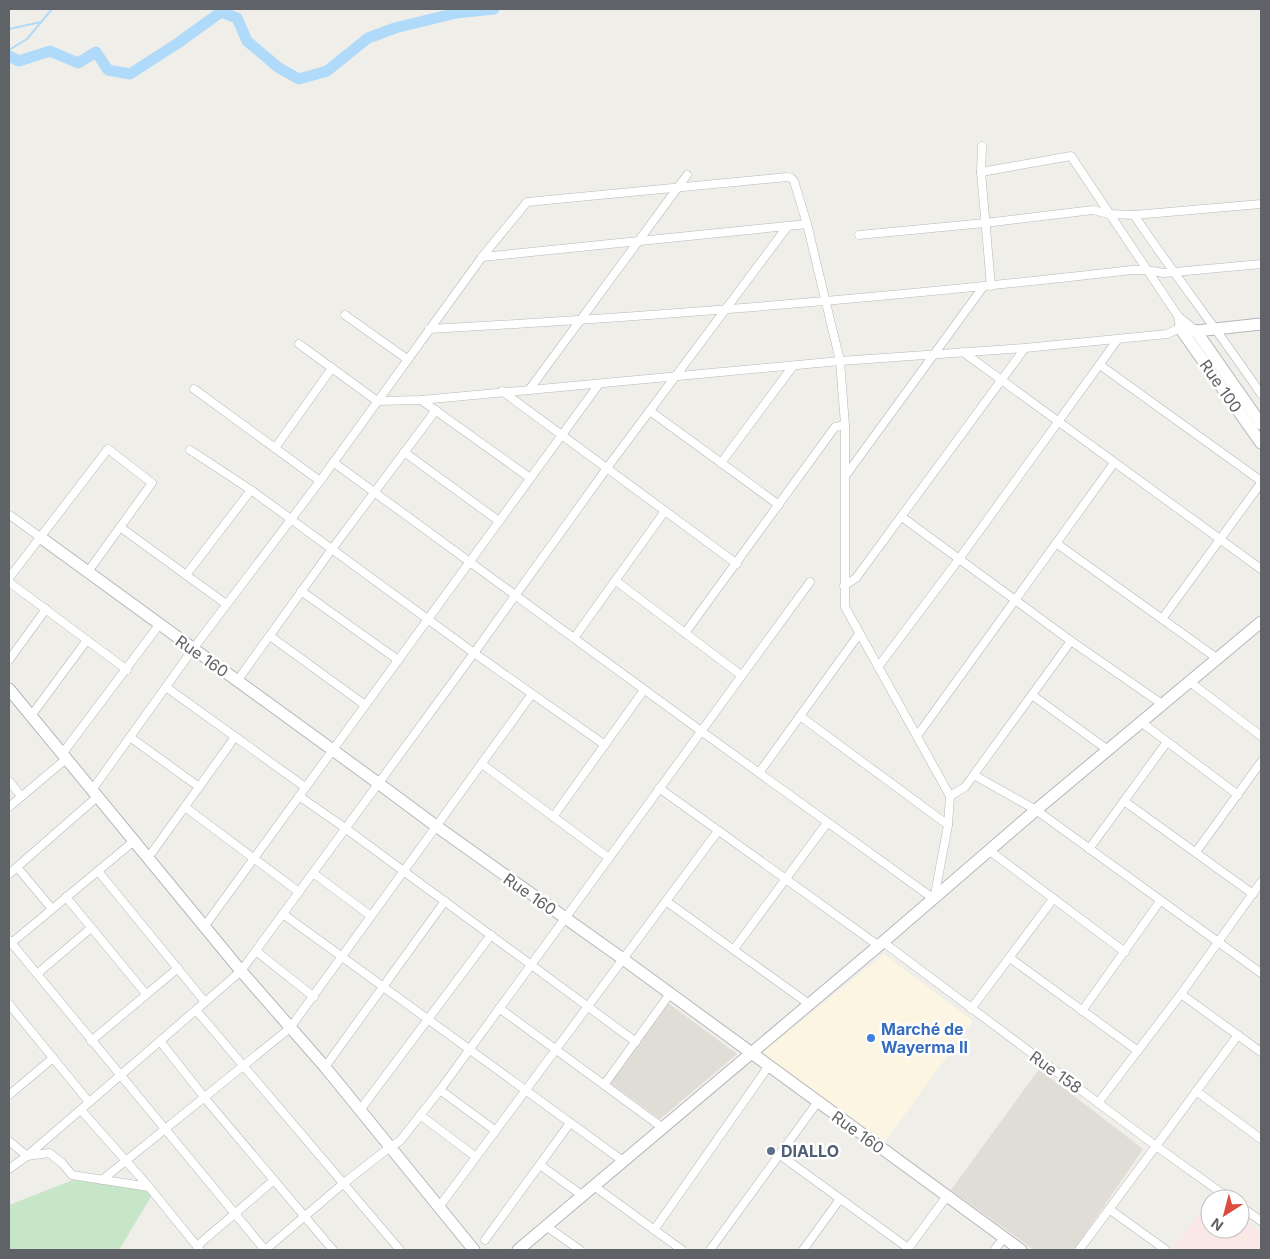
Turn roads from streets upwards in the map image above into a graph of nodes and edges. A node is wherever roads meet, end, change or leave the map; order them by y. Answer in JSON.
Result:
{"nodes":[{"id":1,"x":982,"y":146,"type":"dead end"},
{"id":2,"x":981,"y":172,"type":"junction"},
{"id":3,"x":686,"y":176,"type":"dead end"},
{"id":4,"x":678,"y":188,"type":"junction"},
{"id":5,"x":1261,"y":204,"type":"edge"},
{"id":6,"x":1109,"y":214,"type":"junction"},
{"id":7,"x":1134,"y":215,"type":"junction"},
{"id":8,"x":986,"y":223,"type":"junction"},
{"id":9,"x":807,"y":224,"type":"junction"},
{"id":10,"x":787,"y":227,"type":"junction"},
{"id":11,"x":859,"y":235,"type":"dead end"},
{"id":12,"x":637,"y":242,"type":"junction"},
{"id":13,"x":482,"y":257,"type":"junction"},
{"id":14,"x":1261,"y":264,"type":"edge"},
{"id":15,"x":1146,"y":270,"type":"junction"},
{"id":16,"x":1172,"y":272,"type":"junction"},
{"id":17,"x":987,"y":286,"type":"junction"},
{"id":18,"x":826,"y":301,"type":"junction"},
{"id":19,"x":727,"y":309,"type":"junction"},
{"id":20,"x":345,"y":315,"type":"dead end"},
{"id":21,"x":1178,"y":316,"type":"junction"},
{"id":22,"x":579,"y":321,"type":"junction"},
{"id":23,"x":1261,"y":324,"type":"edge"},
{"id":24,"x":1180,"y":328,"type":"junction"},
{"id":25,"x":1216,"y":328,"type":"junction"},
{"id":26,"x":429,"y":329,"type":"junction"},
{"id":27,"x":1196,"y":331,"type":"junction"},
{"id":28,"x":1118,"y":339,"type":"junction"},
{"id":29,"x":299,"y":344,"type":"dead end"},
{"id":30,"x":1025,"y":348,"type":"junction"},
{"id":31,"x":963,"y":352,"type":"junction"},
{"id":32,"x":933,"y":354,"type":"junction"},
{"id":33,"x":407,"y":359,"type":"junction"},
{"id":34,"x":840,"y":361,"type":"junction"},
{"id":35,"x":1100,"y":365,"type":"junction"},
{"id":36,"x":793,"y":366,"type":"junction"},
{"id":37,"x":332,"y":368,"type":"junction"},
{"id":38,"x":675,"y":376,"type":"junction"},
{"id":39,"x":1001,"y":379,"type":"junction"},
{"id":40,"x":599,"y":384,"type":"junction"},
{"id":41,"x":194,"y":389,"type":"dead end"},
{"id":42,"x":529,"y":390,"type":"junction"},
{"id":43,"x":502,"y":391,"type":"junction"},
{"id":44,"x":1261,"y":394,"type":"edge"},
{"id":45,"x":421,"y":400,"type":"junction"},
{"id":46,"x":377,"y":401,"type":"junction"},
{"id":47,"x":436,"y":410,"type":"junction"},
{"id":48,"x":650,"y":410,"type":"junction"},
{"id":49,"x":1058,"y":422,"type":"junction"},
{"id":50,"x":1261,"y":424,"type":"edge"},
{"id":51,"x":845,"y":425,"type":"junction"},
{"id":52,"x":561,"y":434,"type":"junction"},
{"id":53,"x":1261,"y":444,"type":"edge"},
{"id":54,"x":275,"y":448,"type":"junction"},
{"id":55,"x":190,"y":450,"type":"dead end"},
{"id":56,"x":404,"y":452,"type":"junction"},
{"id":57,"x":333,"y":462,"type":"junction"},
{"id":58,"x":722,"y":463,"type":"junction"},
{"id":59,"x":1114,"y":463,"type":"junction"},
{"id":60,"x":607,"y":468,"type":"junction"},
{"id":61,"x":846,"y":475,"type":"junction"},
{"id":62,"x":530,"y":478,"type":"junction"},
{"id":63,"x":320,"y":481,"type":"junction"},
{"id":64,"x":1261,"y":482,"type":"edge"},
{"id":65,"x":251,"y":490,"type":"junction"},
{"id":66,"x":373,"y":492,"type":"junction"},
{"id":67,"x":779,"y":505,"type":"junction"},
{"id":68,"x":666,"y":511,"type":"junction"},
{"id":69,"x":11,"y":516,"type":"dead end"},
{"id":70,"x":902,"y":517,"type":"junction"},
{"id":71,"x":290,"y":519,"type":"junction"},
{"id":72,"x":499,"y":521,"type":"junction"},
{"id":73,"x":120,"y":527,"type":"junction"},
{"id":74,"x":40,"y":537,"type":"junction"},
{"id":75,"x":1220,"y":539,"type":"junction"},
{"id":76,"x":1056,"y":543,"type":"junction"},
{"id":77,"x":332,"y":549,"type":"junction"},
{"id":78,"x":959,"y":559,"type":"junction"},
{"id":79,"x":470,"y":562,"type":"junction"},
{"id":80,"x":737,"y":564,"type":"junction"},
{"id":81,"x":1261,"y":569,"type":"edge"},
{"id":82,"x":87,"y":572,"type":"junction"},
{"id":83,"x":186,"y":575,"type":"junction"},
{"id":84,"x":9,"y":578,"type":"edge"},
{"id":85,"x":616,"y":581,"type":"junction"},
{"id":86,"x":9,"y":582,"type":"edge"},
{"id":87,"x":810,"y":582,"type":"dead end"},
{"id":88,"x":844,"y":586,"type":"junction"},
{"id":89,"x":302,"y":591,"type":"junction"},
{"id":90,"x":516,"y":595,"type":"junction"},
{"id":91,"x":1015,"y":600,"type":"junction"},
{"id":92,"x":226,"y":604,"type":"junction"},
{"id":93,"x":46,"y":609,"type":"junction"},
{"id":94,"x":428,"y":618,"type":"junction"},
{"id":95,"x":1162,"y":619,"type":"junction"},
{"id":96,"x":1261,"y":622,"type":"edge"},
{"id":97,"x":159,"y":625,"type":"junction"},
{"id":98,"x":685,"y":633,"type":"junction"},
{"id":99,"x":859,"y":634,"type":"junction"},
{"id":100,"x":270,"y":636,"type":"junction"},
{"id":101,"x":574,"y":638,"type":"junction"},
{"id":102,"x":87,"y":640,"type":"junction"},
{"id":103,"x":1071,"y":641,"type":"junction"},
{"id":104,"x":192,"y":650,"type":"junction"},
{"id":105,"x":474,"y":653,"type":"junction"},
{"id":106,"x":1218,"y":659,"type":"junction"},
{"id":107,"x":9,"y":660,"type":"edge"},
{"id":108,"x":398,"y":660,"type":"junction"},
{"id":109,"x":878,"y":667,"type":"junction"},
{"id":110,"x":127,"y":670,"type":"junction"},
{"id":111,"x":741,"y":675,"type":"junction"},
{"id":112,"x":237,"y":681,"type":"junction"},
{"id":113,"x":1190,"y":682,"type":"junction"},
{"id":114,"x":166,"y":687,"type":"junction"},
{"id":115,"x":9,"y":689,"type":"edge"},
{"id":116,"x":644,"y":690,"type":"junction"},
{"id":117,"x":532,"y":694,"type":"junction"},
{"id":118,"x":1032,"y":695,"type":"junction"},
{"id":119,"x":1162,"y":704,"type":"junction"},
{"id":120,"x":365,"y":705,"type":"junction"},
{"id":121,"x":31,"y":716,"type":"junction"},
{"id":122,"x":800,"y":716,"type":"junction"},
{"id":123,"x":1141,"y":722,"type":"junction"},
{"id":124,"x":700,"y":731,"type":"junction"},
{"id":125,"x":917,"y":736,"type":"junction"},
{"id":126,"x":1261,"y":736,"type":"edge"},
{"id":127,"x":130,"y":737,"type":"junction"},
{"id":128,"x":235,"y":737,"type":"junction"},
{"id":129,"x":1167,"y":742,"type":"junction"},
{"id":130,"x":605,"y":745,"type":"junction"},
{"id":131,"x":333,"y":750,"type":"junction"},
{"id":132,"x":1108,"y":750,"type":"junction"},
{"id":133,"x":64,"y":756,"type":"junction"},
{"id":134,"x":1261,"y":762,"type":"edge"},
{"id":135,"x":482,"y":764,"type":"junction"},
{"id":136,"x":759,"y":773,"type":"junction"},
{"id":137,"x":974,"y":775,"type":"junction"},
{"id":138,"x":9,"y":781,"type":"edge"},
{"id":139,"x":378,"y":783,"type":"junction"},
{"id":140,"x":199,"y":787,"type":"junction"},
{"id":141,"x":305,"y":787,"type":"junction"},
{"id":142,"x":659,"y":788,"type":"junction"},
{"id":143,"x":95,"y":793,"type":"junction"},
{"id":144,"x":1238,"y":794,"type":"junction"},
{"id":145,"x":21,"y":796,"type":"junction"},
{"id":146,"x":299,"y":796,"type":"junction"},
{"id":147,"x":950,"y":796,"type":"junction"},
{"id":148,"x":1124,"y":801,"type":"junction"},
{"id":149,"x":9,"y":807,"type":"edge"},
{"id":150,"x":185,"y":807,"type":"junction"},
{"id":151,"x":1036,"y":810,"type":"junction"},
{"id":152,"x":553,"y":817,"type":"junction"},
{"id":153,"x":827,"y":823,"type":"junction"},
{"id":154,"x":948,"y":825,"type":"junction"},
{"id":155,"x":436,"y":826,"type":"junction"},
{"id":156,"x":345,"y":828,"type":"junction"},
{"id":157,"x":718,"y":831,"type":"junction"},
{"id":158,"x":134,"y":840,"type":"junction"},
{"id":159,"x":1089,"y":849,"type":"junction"},
{"id":160,"x":990,"y":851,"type":"junction"},
{"id":161,"x":1196,"y":852,"type":"junction"},
{"id":162,"x":148,"y":858,"type":"junction"},
{"id":163,"x":609,"y":858,"type":"junction"},
{"id":164,"x":254,"y":859,"type":"junction"},
{"id":165,"x":17,"y":867,"type":"junction"},
{"id":166,"x":98,"y":870,"type":"junction"},
{"id":167,"x":404,"y":871,"type":"junction"},
{"id":168,"x":313,"y":873,"type":"junction"},
{"id":169,"x":9,"y":874,"type":"edge"},
{"id":170,"x":786,"y":880,"type":"junction"},
{"id":171,"x":1261,"y":882,"type":"edge"},
{"id":172,"x":300,"y":892,"type":"junction"},
{"id":173,"x":1253,"y":894,"type":"junction"},
{"id":174,"x":66,"y":897,"type":"junction"},
{"id":175,"x":934,"y":899,"type":"junction"},
{"id":176,"x":1053,"y":899,"type":"junction"},
{"id":177,"x":445,"y":901,"type":"junction"},
{"id":178,"x":666,"y":901,"type":"junction"},
{"id":179,"x":1160,"y":901,"type":"junction"},
{"id":180,"x":52,"y":909,"type":"junction"},
{"id":181,"x":283,"y":914,"type":"junction"},
{"id":182,"x":371,"y":916,"type":"junction"},
{"id":183,"x":565,"y":918,"type":"junction"},
{"id":184,"x":204,"y":927,"type":"junction"},
{"id":185,"x":91,"y":928,"type":"junction"},
{"id":186,"x":491,"y":935,"type":"junction"},
{"id":187,"x":1218,"y":942,"type":"junction"},
{"id":188,"x":10,"y":943,"type":"edge"},
{"id":189,"x":881,"y":944,"type":"junction"},
{"id":190,"x":734,"y":950,"type":"junction"},
{"id":191,"x":256,"y":951,"type":"junction"},
{"id":192,"x":1124,"y":952,"type":"junction"},
{"id":193,"x":342,"y":956,"type":"junction"},
{"id":194,"x":1010,"y":958,"type":"junction"},
{"id":195,"x":623,"y":959,"type":"junction"},
{"id":196,"x":532,"y":964,"type":"junction"},
{"id":197,"x":178,"y":968,"type":"junction"},
{"id":198,"x":241,"y":971,"type":"junction"},
{"id":199,"x":1261,"y":973,"type":"edge"},
{"id":200,"x":37,"y":974,"type":"junction"},
{"id":201,"x":383,"y":986,"type":"junction"},
{"id":202,"x":146,"y":994,"type":"junction"},
{"id":203,"x":669,"y":994,"type":"junction"},
{"id":204,"x":1181,"y":994,"type":"junction"},
{"id":205,"x":314,"y":997,"type":"junction"},
{"id":206,"x":205,"y":1002,"type":"junction"},
{"id":207,"x":809,"y":1004,"type":"junction"},
{"id":208,"x":588,"y":1006,"type":"junction"},
{"id":209,"x":9,"y":1007,"type":"edge"},
{"id":210,"x":499,"y":1008,"type":"junction"},
{"id":211,"x":971,"y":1009,"type":"junction"},
{"id":212,"x":196,"y":1010,"type":"junction"},
{"id":213,"x":1082,"y":1011,"type":"junction"},
{"id":214,"x":428,"y":1019,"type":"junction"},
{"id":215,"x":290,"y":1028,"type":"junction"},
{"id":216,"x":1238,"y":1034,"type":"junction"},
{"id":217,"x":91,"y":1040,"type":"junction"},
{"id":218,"x":160,"y":1041,"type":"junction"},
{"id":219,"x":636,"y":1042,"type":"junction"},
{"id":220,"x":470,"y":1049,"type":"junction"},
{"id":221,"x":556,"y":1050,"type":"junction"},
{"id":222,"x":1138,"y":1052,"type":"junction"},
{"id":223,"x":1261,"y":1052,"type":"edge"},
{"id":224,"x":752,"y":1054,"type":"junction"},
{"id":225,"x":53,"y":1058,"type":"junction"},
{"id":226,"x":244,"y":1066,"type":"junction"},
{"id":227,"x":325,"y":1067,"type":"junction"},
{"id":228,"x":768,"y":1067,"type":"junction"},
{"id":229,"x":119,"y":1075,"type":"junction"},
{"id":230,"x":604,"y":1085,"type":"junction"},
{"id":231,"x":440,"y":1090,"type":"junction"},
{"id":232,"x":526,"y":1091,"type":"junction"},
{"id":233,"x":1196,"y":1091,"type":"junction"},
{"id":234,"x":9,"y":1094,"type":"edge"},
{"id":235,"x":204,"y":1098,"type":"junction"},
{"id":236,"x":89,"y":1102,"type":"junction"},
{"id":237,"x":817,"y":1103,"type":"junction"},
{"id":238,"x":1098,"y":1103,"type":"junction"},
{"id":239,"x":80,"y":1110,"type":"junction"},
{"id":240,"x":360,"y":1110,"type":"junction"},
{"id":241,"x":420,"y":1115,"type":"junction"},
{"id":242,"x":570,"y":1123,"type":"junction"},
{"id":243,"x":663,"y":1128,"type":"junction"},
{"id":244,"x":164,"y":1130,"type":"junction"},
{"id":245,"x":496,"y":1131,"type":"junction"},
{"id":246,"x":1261,"y":1138,"type":"edge"},
{"id":247,"x":9,"y":1141,"type":"edge"},
{"id":248,"x":1156,"y":1146,"type":"junction"},
{"id":249,"x":390,"y":1147,"type":"junction"},
{"id":250,"x":780,"y":1155,"type":"junction"},
{"id":251,"x":27,"y":1156,"type":"junction"},
{"id":252,"x":476,"y":1157,"type":"junction"},
{"id":253,"x":126,"y":1161,"type":"junction"},
{"id":254,"x":623,"y":1161,"type":"junction"},
{"id":255,"x":540,"y":1165,"type":"junction"},
{"id":256,"x":9,"y":1169,"type":"edge"},
{"id":257,"x":102,"y":1180,"type":"junction"},
{"id":258,"x":274,"y":1180,"type":"junction"},
{"id":259,"x":344,"y":1183,"type":"junction"},
{"id":260,"x":594,"y":1186,"type":"junction"},
{"id":261,"x":149,"y":1187,"type":"junction"},
{"id":262,"x":1216,"y":1189,"type":"edge"},
{"id":263,"x":583,"y":1196,"type":"junction"},
{"id":264,"x":947,"y":1196,"type":"junction"},
{"id":265,"x":840,"y":1199,"type":"junction"},
{"id":266,"x":439,"y":1206,"type":"junction"},
{"id":267,"x":1109,"y":1209,"type":"junction"},
{"id":268,"x":235,"y":1213,"type":"junction"},
{"id":269,"x":1250,"y":1213,"type":"edge"},
{"id":270,"x":305,"y":1216,"type":"junction"},
{"id":271,"x":1261,"y":1221,"type":"edge"},
{"id":272,"x":546,"y":1226,"type":"junction"},
{"id":273,"x":654,"y":1230,"type":"junction"},
{"id":274,"x":1004,"y":1238,"type":"junction"},
{"id":275,"x":485,"y":1240,"type":"dead end"},
{"id":276,"x":198,"y":1248,"type":"edge"},
{"id":277,"x":908,"y":1249,"type":"edge"},
{"id":278,"x":265,"y":1250,"type":"edge"},
{"id":279,"x":332,"y":1250,"type":"edge"},
{"id":280,"x":400,"y":1250,"type":"edge"},
{"id":281,"x":474,"y":1250,"type":"edge"},
{"id":282,"x":518,"y":1250,"type":"edge"},
{"id":283,"x":580,"y":1250,"type":"edge"},
{"id":284,"x":682,"y":1250,"type":"edge"},
{"id":285,"x":710,"y":1250,"type":"edge"},
{"id":286,"x":803,"y":1250,"type":"edge"},
{"id":287,"x":994,"y":1250,"type":"edge"},
{"id":288,"x":1021,"y":1250,"type":"edge"},
{"id":289,"x":1079,"y":1250,"type":"edge"},
{"id":290,"x":1166,"y":1250,"type":"edge"}],
"edges":[{"from":1,"to":2,"type":"street"},
{"from":2,"to":6,"type":"street"},
{"from":2,"to":8,"type":"street"},
{"from":3,"to":4,"type":"street"},
{"from":4,"to":9,"type":"street"},
{"from":4,"to":12,"type":"street"},
{"from":4,"to":13,"type":"street"},
{"from":5,"to":7,"type":"street"},
{"from":6,"to":7,"type":"street"},
{"from":6,"to":8,"type":"street"},
{"from":6,"to":15,"type":"street"},
{"from":7,"to":16,"type":"street"},
{"from":8,"to":11,"type":"street"},
{"from":8,"to":17,"type":"street"},
{"from":9,"to":10,"type":"street"},
{"from":9,"to":18,"type":"street"},
{"from":10,"to":12,"type":"street"},
{"from":10,"to":19,"type":"street"},
{"from":12,"to":13,"type":"street"},
{"from":12,"to":22,"type":"street"},
{"from":13,"to":26,"type":"street"},
{"from":14,"to":16,"type":"street"},
{"from":15,"to":16,"type":"street"},
{"from":15,"to":17,"type":"street"},
{"from":15,"to":21,"type":"street"},
{"from":16,"to":25,"type":"street"},
{"from":17,"to":18,"type":"street"},
{"from":17,"to":32,"type":"street"},
{"from":18,"to":19,"type":"street"},
{"from":18,"to":34,"type":"street"},
{"from":19,"to":22,"type":"street"},
{"from":19,"to":38,"type":"street"},
{"from":20,"to":33,"type":"street"},
{"from":21,"to":24,"type":"street"},
{"from":21,"to":27,"type":"street"},
{"from":22,"to":26,"type":"street"},
{"from":22,"to":42,"type":"street"},
{"from":23,"to":25,"type":"street"},
{"from":24,"to":27,"type":"street"},
{"from":24,"to":28,"type":"street"},
{"from":24,"to":53,"type":"street","name":"Rue 100"},
{"from":25,"to":27,"type":"street"},
{"from":25,"to":44,"type":"street"},
{"from":26,"to":33,"type":"street"},
{"from":27,"to":50,"type":"street"},
{"from":28,"to":30,"type":"street"},
{"from":28,"to":35,"type":"street"},
{"from":29,"to":37,"type":"street"},
{"from":30,"to":31,"type":"street"},
{"from":30,"to":39,"type":"street"},
{"from":31,"to":32,"type":"street"},
{"from":31,"to":39,"type":"street"},
{"from":32,"to":34,"type":"street"},
{"from":32,"to":61,"type":"street"},
{"from":33,"to":46,"type":"street"},
{"from":34,"to":36,"type":"street"},
{"from":34,"to":51,"type":"street"},
{"from":35,"to":49,"type":"street"},
{"from":35,"to":64,"type":"street"},
{"from":36,"to":38,"type":"street"},
{"from":36,"to":58,"type":"street"},
{"from":37,"to":46,"type":"street"},
{"from":37,"to":54,"type":"street"},
{"from":38,"to":40,"type":"street"},
{"from":38,"to":48,"type":"street"},
{"from":39,"to":49,"type":"street"},
{"from":39,"to":70,"type":"street"},
{"from":40,"to":42,"type":"street"},
{"from":40,"to":52,"type":"street"},
{"from":41,"to":54,"type":"street"},
{"from":42,"to":43,"type":"street"},
{"from":43,"to":45,"type":"street"},
{"from":43,"to":52,"type":"street"},
{"from":45,"to":46,"type":"street"},
{"from":45,"to":47,"type":"street"},
{"from":46,"to":57,"type":"street"},
{"from":47,"to":56,"type":"street"},
{"from":47,"to":62,"type":"street"},
{"from":48,"to":58,"type":"street"},
{"from":48,"to":60,"type":"street"},
{"from":49,"to":59,"type":"street"},
{"from":49,"to":78,"type":"street"},
{"from":51,"to":61,"type":"street"},
{"from":51,"to":67,"type":"street"},
{"from":52,"to":60,"type":"street"},
{"from":52,"to":62,"type":"street"},
{"from":54,"to":63,"type":"street"},
{"from":55,"to":65,"type":"street"},
{"from":56,"to":66,"type":"street"},
{"from":56,"to":72,"type":"street"},
{"from":57,"to":63,"type":"street"},
{"from":57,"to":66,"type":"street"},
{"from":58,"to":67,"type":"street"},
{"from":59,"to":75,"type":"street"},
{"from":59,"to":76,"type":"street"},
{"from":60,"to":68,"type":"street"},
{"from":60,"to":90,"type":"street"},
{"from":61,"to":88,"type":"street"},
{"from":62,"to":72,"type":"street"},
{"from":63,"to":71,"type":"street"},
{"from":64,"to":75,"type":"street"},
{"from":65,"to":71,"type":"street"},
{"from":65,"to":83,"type":"street"},
{"from":66,"to":77,"type":"street"},
{"from":66,"to":79,"type":"street"},
{"from":67,"to":80,"type":"street"},
{"from":68,"to":80,"type":"street"},
{"from":68,"to":85,"type":"street"},
{"from":69,"to":74,"type":"street"},
{"from":70,"to":78,"type":"street"},
{"from":70,"to":88,"type":"street"},
{"from":71,"to":77,"type":"street"},
{"from":71,"to":92,"type":"street"},
{"from":72,"to":79,"type":"street"},
{"from":73,"to":74,"type":"street"},
{"from":73,"to":82,"type":"street"},
{"from":73,"to":83,"type":"street"},
{"from":74,"to":82,"type":"street","name":"Rue 160"},
{"from":74,"to":84,"type":"street"},
{"from":75,"to":81,"type":"street"},
{"from":75,"to":95,"type":"street"},
{"from":76,"to":91,"type":"street"},
{"from":76,"to":95,"type":"street"},
{"from":77,"to":89,"type":"street"},
{"from":77,"to":94,"type":"street"},
{"from":78,"to":91,"type":"street"},
{"from":78,"to":109,"type":"street"},
{"from":79,"to":90,"type":"street"},
{"from":79,"to":94,"type":"street"},
{"from":80,"to":98,"type":"street"},
{"from":82,"to":97,"type":"street","name":"Rue 160"},
{"from":83,"to":92,"type":"street"},
{"from":85,"to":98,"type":"street"},
{"from":85,"to":101,"type":"street"},
{"from":86,"to":93,"type":"street"},
{"from":87,"to":111,"type":"street"},
{"from":88,"to":99,"type":"street"},
{"from":89,"to":100,"type":"street"},
{"from":89,"to":108,"type":"street"},
{"from":90,"to":101,"type":"street"},
{"from":90,"to":105,"type":"street"},
{"from":91,"to":103,"type":"street"},
{"from":91,"to":125,"type":"street"},
{"from":92,"to":104,"type":"street"},
{"from":93,"to":102,"type":"street"},
{"from":93,"to":107,"type":"street"},
{"from":94,"to":105,"type":"street"},
{"from":94,"to":108,"type":"street"},
{"from":95,"to":106,"type":"street"},
{"from":96,"to":106,"type":"street"},
{"from":97,"to":104,"type":"street","name":"Rue 160"},
{"from":97,"to":110,"type":"street"},
{"from":98,"to":111,"type":"street"},
{"from":99,"to":109,"type":"street"},
{"from":99,"to":122,"type":"street"},
{"from":100,"to":112,"type":"street"},
{"from":100,"to":120,"type":"street"},
{"from":101,"to":116,"type":"street"},
{"from":102,"to":110,"type":"street"},
{"from":102,"to":121,"type":"street"},
{"from":103,"to":118,"type":"street"},
{"from":103,"to":119,"type":"street"},
{"from":104,"to":112,"type":"street","name":"Rue 160"},
{"from":104,"to":114,"type":"street"},
{"from":105,"to":117,"type":"street"},
{"from":105,"to":139,"type":"street"},
{"from":106,"to":113,"type":"street"},
{"from":108,"to":120,"type":"street"},
{"from":109,"to":125,"type":"street"},
{"from":110,"to":133,"type":"street"},
{"from":111,"to":124,"type":"street"},
{"from":112,"to":131,"type":"street","name":"Rue 160"},
{"from":113,"to":119,"type":"street"},
{"from":113,"to":126,"type":"street"},
{"from":114,"to":127,"type":"street"},
{"from":114,"to":128,"type":"street"},
{"from":115,"to":121,"type":"street"},
{"from":116,"to":124,"type":"street"},
{"from":116,"to":130,"type":"street"},
{"from":117,"to":130,"type":"street"},
{"from":117,"to":135,"type":"street"},
{"from":118,"to":132,"type":"street"},
{"from":118,"to":137,"type":"street"},
{"from":119,"to":123,"type":"street"},
{"from":120,"to":131,"type":"street"},
{"from":121,"to":133,"type":"street"},
{"from":122,"to":136,"type":"street"},
{"from":122,"to":154,"type":"street"},
{"from":123,"to":129,"type":"street"},
{"from":123,"to":132,"type":"street"},
{"from":124,"to":136,"type":"street"},
{"from":124,"to":142,"type":"street"},
{"from":125,"to":147,"type":"street"},
{"from":127,"to":140,"type":"street"},
{"from":127,"to":143,"type":"street"},
{"from":128,"to":140,"type":"street"},
{"from":128,"to":141,"type":"street"},
{"from":129,"to":144,"type":"street"},
{"from":129,"to":148,"type":"street"},
{"from":130,"to":152,"type":"street"},
{"from":131,"to":139,"type":"street","name":"Rue 160"},
{"from":131,"to":141,"type":"street"},
{"from":132,"to":151,"type":"street"},
{"from":133,"to":143,"type":"street"},
{"from":133,"to":145,"type":"street"},
{"from":134,"to":144,"type":"street"},
{"from":135,"to":152,"type":"street"},
{"from":135,"to":155,"type":"street"},
{"from":136,"to":153,"type":"street"},
{"from":137,"to":147,"type":"street"},
{"from":137,"to":151,"type":"street"},
{"from":138,"to":145,"type":"street"},
{"from":139,"to":155,"type":"street","name":"Rue 160"},
{"from":139,"to":156,"type":"street"},
{"from":140,"to":150,"type":"street"},
{"from":141,"to":146,"type":"street"},
{"from":142,"to":157,"type":"street","name":"Rue 158"},
{"from":142,"to":163,"type":"street"},
{"from":143,"to":158,"type":"street"},
{"from":143,"to":165,"type":"street"},
{"from":144,"to":161,"type":"street"},
{"from":145,"to":149,"type":"street"},
{"from":146,"to":156,"type":"street"},
{"from":146,"to":164,"type":"street"},
{"from":147,"to":154,"type":"street"},
{"from":148,"to":159,"type":"street"},
{"from":148,"to":161,"type":"street"},
{"from":150,"to":162,"type":"street"},
{"from":150,"to":164,"type":"street"},
{"from":151,"to":159,"type":"street"},
{"from":151,"to":160,"type":"street"},
{"from":152,"to":163,"type":"street"},
{"from":153,"to":170,"type":"street"},
{"from":153,"to":175,"type":"street"},
{"from":154,"to":175,"type":"street"},
{"from":155,"to":167,"type":"street"},
{"from":155,"to":183,"type":"street","name":"Rue 160"},
{"from":156,"to":167,"type":"street"},
{"from":156,"to":168,"type":"street"},
{"from":157,"to":170,"type":"street","name":"Rue 158"},
{"from":157,"to":178,"type":"street"},
{"from":158,"to":162,"type":"street"},
{"from":158,"to":166,"type":"street"},
{"from":159,"to":179,"type":"street"},
{"from":160,"to":175,"type":"street"},
{"from":160,"to":176,"type":"street"},
{"from":161,"to":173,"type":"street"},
{"from":162,"to":184,"type":"street"},
{"from":163,"to":183,"type":"street"},
{"from":164,"to":172,"type":"street"},
{"from":164,"to":184,"type":"street"},
{"from":165,"to":169,"type":"street"},
{"from":165,"to":180,"type":"street"},
{"from":166,"to":174,"type":"street"},
{"from":166,"to":197,"type":"street"},
{"from":167,"to":177,"type":"street"},
{"from":167,"to":182,"type":"street"},
{"from":168,"to":172,"type":"street"},
{"from":168,"to":182,"type":"street"},
{"from":170,"to":189,"type":"street","name":"Rue 158"},
{"from":170,"to":190,"type":"street"},
{"from":171,"to":173,"type":"street"},
{"from":172,"to":181,"type":"street"},
{"from":173,"to":187,"type":"street"},
{"from":174,"to":180,"type":"street"},
{"from":174,"to":185,"type":"street"},
{"from":175,"to":189,"type":"street"},
{"from":176,"to":192,"type":"street"},
{"from":176,"to":194,"type":"street"},
{"from":177,"to":186,"type":"street"},
{"from":177,"to":201,"type":"street"},
{"from":178,"to":190,"type":"street"},
{"from":178,"to":195,"type":"street"},
{"from":179,"to":187,"type":"street"},
{"from":179,"to":192,"type":"street"},
{"from":180,"to":188,"type":"street"},
{"from":181,"to":191,"type":"street"},
{"from":181,"to":193,"type":"street"},
{"from":182,"to":193,"type":"street"},
{"from":183,"to":195,"type":"street","name":"Rue 160"},
{"from":183,"to":196,"type":"street"},
{"from":184,"to":198,"type":"street"},
{"from":185,"to":200,"type":"street"},
{"from":185,"to":202,"type":"street"},
{"from":186,"to":196,"type":"street"},
{"from":186,"to":214,"type":"street"},
{"from":187,"to":199,"type":"street"},
{"from":187,"to":204,"type":"street"},
{"from":188,"to":200,"type":"street"},
{"from":189,"to":207,"type":"street"},
{"from":189,"to":211,"type":"street","name":"Rue 158"},
{"from":190,"to":207,"type":"street"},
{"from":191,"to":198,"type":"street"},
{"from":191,"to":205,"type":"street"},
{"from":192,"to":213,"type":"street"},
{"from":193,"to":201,"type":"street"},
{"from":193,"to":205,"type":"street"},
{"from":194,"to":211,"type":"street"},
{"from":194,"to":213,"type":"street"},
{"from":195,"to":203,"type":"street","name":"Rue 160"},
{"from":195,"to":208,"type":"street"},
{"from":196,"to":208,"type":"street"},
{"from":196,"to":210,"type":"street"},
{"from":197,"to":202,"type":"street"},
{"from":197,"to":206,"type":"street"},
{"from":198,"to":206,"type":"street"},
{"from":198,"to":215,"type":"street"},
{"from":200,"to":217,"type":"street"},
{"from":201,"to":214,"type":"street"},
{"from":201,"to":227,"type":"street"},
{"from":202,"to":217,"type":"street"},
{"from":203,"to":219,"type":"street"},
{"from":203,"to":224,"type":"street","name":"Rue 160"},
{"from":204,"to":216,"type":"street"},
{"from":204,"to":222,"type":"street"},
{"from":205,"to":215,"type":"street"},
{"from":206,"to":212,"type":"street"},
{"from":207,"to":224,"type":"street"},
{"from":208,"to":219,"type":"street"},
{"from":208,"to":221,"type":"street"},
{"from":209,"to":225,"type":"street"},
{"from":210,"to":220,"type":"street"},
{"from":210,"to":221,"type":"street"},
{"from":211,"to":238,"type":"street","name":"Rue 158"},
{"from":212,"to":218,"type":"street"},
{"from":212,"to":226,"type":"street"},
{"from":213,"to":222,"type":"street"},
{"from":214,"to":220,"type":"street"},
{"from":214,"to":240,"type":"street"},
{"from":215,"to":226,"type":"street"},
{"from":215,"to":227,"type":"street"},
{"from":216,"to":223,"type":"street"},
{"from":216,"to":233,"type":"street"},
{"from":217,"to":229,"type":"street"},
{"from":218,"to":229,"type":"street"},
{"from":218,"to":235,"type":"street"},
{"from":219,"to":230,"type":"street"},
{"from":220,"to":231,"type":"street"},
{"from":220,"to":232,"type":"street"},
{"from":221,"to":230,"type":"street"},
{"from":221,"to":232,"type":"street"},
{"from":222,"to":238,"type":"street"},
{"from":224,"to":228,"type":"street","name":"Rue 160"},
{"from":224,"to":243,"type":"street"},
{"from":225,"to":234,"type":"street"},
{"from":225,"to":236,"type":"street"},
{"from":226,"to":235,"type":"street"},
{"from":226,"to":259,"type":"street"},
{"from":227,"to":240,"type":"street"},
{"from":228,"to":237,"type":"street","name":"Rue 160"},
{"from":228,"to":273,"type":"street"},
{"from":229,"to":236,"type":"street"},
{"from":229,"to":244,"type":"street"},
{"from":230,"to":243,"type":"street"},
{"from":231,"to":241,"type":"street"},
{"from":231,"to":245,"type":"street"},
{"from":232,"to":242,"type":"street"},
{"from":232,"to":245,"type":"street"},
{"from":233,"to":246,"type":"street"},
{"from":233,"to":248,"type":"street"},
{"from":235,"to":244,"type":"street"},
{"from":235,"to":258,"type":"street"},
{"from":236,"to":239,"type":"street"},
{"from":237,"to":250,"type":"street"},
{"from":237,"to":264,"type":"street","name":"Rue 160"},
{"from":238,"to":248,"type":"street","name":"Rue 158"},
{"from":239,"to":251,"type":"street"},
{"from":239,"to":253,"type":"street"},
{"from":240,"to":249,"type":"street"},
{"from":241,"to":249,"type":"street"},
{"from":241,"to":252,"type":"street"},
{"from":242,"to":254,"type":"street"},
{"from":242,"to":255,"type":"street"},
{"from":243,"to":254,"type":"street"},
{"from":244,"to":253,"type":"street"},
{"from":244,"to":268,"type":"street"},
{"from":245,"to":252,"type":"street"},
{"from":247,"to":251,"type":"street"},
{"from":248,"to":262,"type":"street","name":"Rue 158"},
{"from":248,"to":267,"type":"street"},
{"from":249,"to":259,"type":"street"},
{"from":249,"to":266,"type":"street"},
{"from":250,"to":265,"type":"street"},
{"from":250,"to":285,"type":"street"},
{"from":251,"to":256,"type":"street"},
{"from":251,"to":257,"type":"street"},
{"from":252,"to":266,"type":"street"},
{"from":253,"to":257,"type":"street"},
{"from":253,"to":261,"type":"street"},
{"from":254,"to":260,"type":"street"},
{"from":255,"to":263,"type":"street"},
{"from":255,"to":275,"type":"street"},
{"from":257,"to":261,"type":"street"},
{"from":258,"to":268,"type":"street"},
{"from":258,"to":270,"type":"street"},
{"from":259,"to":270,"type":"street"},
{"from":259,"to":280,"type":"street"},
{"from":260,"to":263,"type":"street"},
{"from":260,"to":273,"type":"street"},
{"from":261,"to":276,"type":"street"},
{"from":263,"to":272,"type":"street"},
{"from":264,"to":274,"type":"street","name":"Rue 160"},
{"from":264,"to":277,"type":"street"},
{"from":265,"to":277,"type":"street"},
{"from":265,"to":286,"type":"street"},
{"from":266,"to":281,"type":"street"},
{"from":267,"to":289,"type":"street"},
{"from":267,"to":290,"type":"street"},
{"from":268,"to":276,"type":"street"},
{"from":268,"to":278,"type":"street"},
{"from":269,"to":271,"type":"street"},
{"from":270,"to":278,"type":"street"},
{"from":270,"to":279,"type":"street"},
{"from":272,"to":282,"type":"street"},
{"from":272,"to":283,"type":"street"},
{"from":273,"to":284,"type":"street"},
{"from":274,"to":287,"type":"street"},
{"from":274,"to":288,"type":"street","name":"Rue 160"}]}
